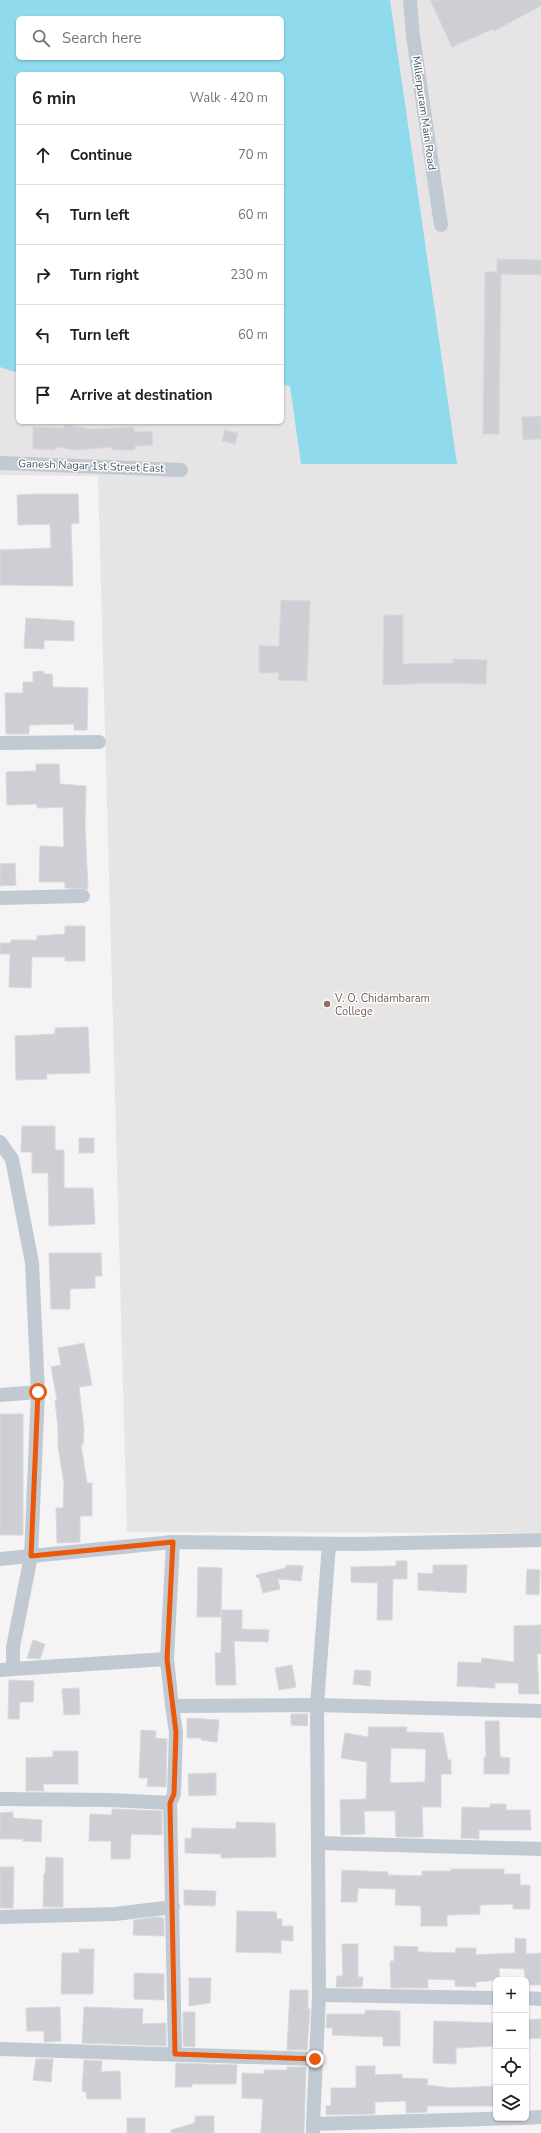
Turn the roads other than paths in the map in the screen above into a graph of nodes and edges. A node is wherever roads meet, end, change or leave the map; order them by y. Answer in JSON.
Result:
{"nodes":[{"id":1,"x":410,"y":0,"type":"edge"},
{"id":2,"x":441,"y":225,"type":"dead end"},
{"id":3,"x":0,"y":463,"type":"edge"},
{"id":4,"x":181,"y":470,"type":"dead end"},
{"id":5,"x":99,"y":742,"type":"dead end"},
{"id":6,"x":0,"y":743,"type":"edge"},
{"id":7,"x":83,"y":896,"type":"dead end"},
{"id":8,"x":0,"y":898,"type":"edge"},
{"id":9,"x":0,"y":1142,"type":"edge"},
{"id":10,"x":38,"y":1392,"type":"junction"},
{"id":11,"x":0,"y":1395,"type":"edge"},
{"id":12,"x":541,"y":1540,"type":"edge"},
{"id":13,"x":173,"y":1542,"type":"junction"},
{"id":14,"x":329,"y":1544,"type":"junction"},
{"id":15,"x":31,"y":1556,"type":"junction"},
{"id":16,"x":0,"y":1559,"type":"edge"},
{"id":17,"x":167,"y":1659,"type":"junction"},
{"id":18,"x":7,"y":1670,"type":"edge"},
{"id":19,"x":317,"y":1705,"type":"junction"},
{"id":20,"x":172,"y":1706,"type":"junction"},
{"id":21,"x":541,"y":1710,"type":"edge"},
{"id":22,"x":0,"y":1799,"type":"edge"},
{"id":23,"x":170,"y":1803,"type":"junction"},
{"id":24,"x":319,"y":1843,"type":"junction"},
{"id":25,"x":541,"y":1849,"type":"edge"},
{"id":26,"x":173,"y":1907,"type":"junction"},
{"id":27,"x":0,"y":1917,"type":"edge"},
{"id":28,"x":319,"y":1995,"type":"junction"},
{"id":29,"x":493,"y":1998,"type":"edge"},
{"id":30,"x":529,"y":1998,"type":"edge"},
{"id":31,"x":541,"y":1999,"type":"edge"},
{"id":32,"x":0,"y":2049,"type":"edge"},
{"id":33,"x":175,"y":2054,"type":"junction"},
{"id":34,"x":315,"y":2059,"type":"junction"},
{"id":35,"x":529,"y":2118,"type":"edge"},
{"id":36,"x":541,"y":2118,"type":"edge"},
{"id":37,"x":493,"y":2119,"type":"edge"},
{"id":38,"x":313,"y":2128,"type":"edge"}],
"edges":[{"from":1,"to":2,"type":"street","name":"Millerpuram Main Road"},
{"from":3,"to":4,"type":"street","name":"Ganesh Nagar 1st Street East"},
{"from":5,"to":6,"type":"street"},
{"from":7,"to":8,"type":"street"},
{"from":9,"to":10,"type":"street"},
{"from":10,"to":11,"type":"street"},
{"from":10,"to":15,"type":"street"},
{"from":12,"to":14,"type":"street"},
{"from":13,"to":14,"type":"street"},
{"from":13,"to":15,"type":"street"},
{"from":13,"to":17,"type":"street"},
{"from":14,"to":19,"type":"street"},
{"from":15,"to":16,"type":"street"},
{"from":15,"to":18,"type":"street"},
{"from":17,"to":18,"type":"street"},
{"from":17,"to":20,"type":"street"},
{"from":19,"to":20,"type":"street"},
{"from":19,"to":21,"type":"street"},
{"from":19,"to":24,"type":"street"},
{"from":20,"to":23,"type":"street"},
{"from":22,"to":23,"type":"street"},
{"from":23,"to":26,"type":"street"},
{"from":24,"to":25,"type":"street"},
{"from":24,"to":28,"type":"street"},
{"from":26,"to":27,"type":"street"},
{"from":26,"to":33,"type":"street"},
{"from":28,"to":29,"type":"street"},
{"from":28,"to":34,"type":"street"},
{"from":30,"to":31,"type":"street"},
{"from":32,"to":33,"type":"street"},
{"from":33,"to":34,"type":"street"},
{"from":34,"to":38,"type":"street"},
{"from":35,"to":36,"type":"street"},
{"from":37,"to":38,"type":"street"}]}
